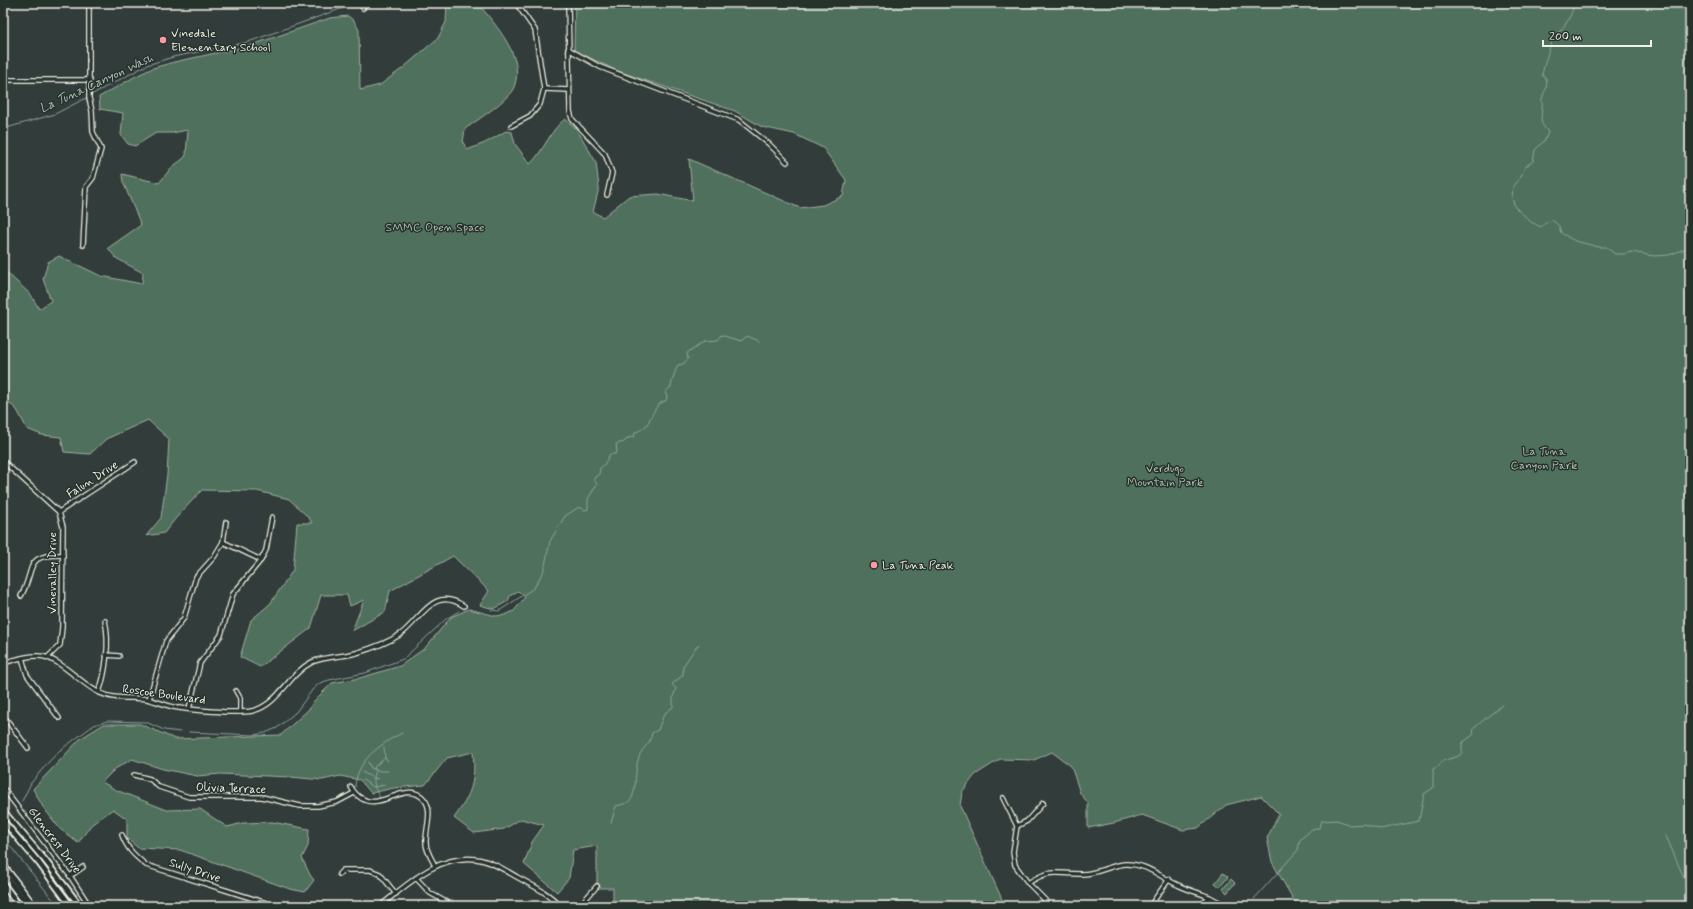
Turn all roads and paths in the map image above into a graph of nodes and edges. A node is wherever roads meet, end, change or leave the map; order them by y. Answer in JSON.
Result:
{"nodes":[{"id":1,"x":89,"y":3,"type":"edge"},
{"id":2,"x":516,"y":3,"type":"edge"},
{"id":3,"x":568,"y":3,"type":"edge"},
{"id":4,"x":568,"y":49,"type":"junction"},
{"id":5,"x":3,"y":80,"type":"edge"},
{"id":6,"x":90,"y":80,"type":"junction"},
{"id":7,"x":544,"y":89,"type":"junction"},
{"id":8,"x":569,"y":90,"type":"junction"},
{"id":9,"x":511,"y":126,"type":"dead end"},
{"id":10,"x":787,"y":162,"type":"dead end"},
{"id":11,"x":607,"y":195,"type":"dead end"},
{"id":12,"x":84,"y":245,"type":"dead end"},
{"id":13,"x":3,"y":461,"type":"edge"},
{"id":14,"x":136,"y":462,"type":"dead end"},
{"id":15,"x":59,"y":512,"type":"junction"},
{"id":16,"x":272,"y":517,"type":"dead end"},
{"id":17,"x":226,"y":522,"type":"dead end"},
{"id":18,"x":223,"y":542,"type":"junction"},
{"id":19,"x":63,"y":555,"type":"junction"},
{"id":20,"x":261,"y":560,"type":"junction"},
{"id":21,"x":21,"y":596,"type":"dead end"},
{"id":22,"x":464,"y":606,"type":"dead end"},
{"id":23,"x":105,"y":621,"type":"dead end"},
{"id":24,"x":106,"y":655,"type":"junction"},
{"id":25,"x":119,"y":656,"type":"dead end"},
{"id":26,"x":48,"y":657,"type":"junction"},
{"id":27,"x":22,"y":658,"type":"junction"},
{"id":28,"x":3,"y":663,"type":"edge"},
{"id":29,"x":236,"y":691,"type":"dead end"},
{"id":30,"x":99,"y":692,"type":"junction"},
{"id":31,"x":149,"y":700,"type":"junction"},
{"id":32,"x":189,"y":709,"type":"junction"},
{"id":33,"x":240,"y":712,"type":"junction"},
{"id":34,"x":3,"y":715,"type":"edge"},
{"id":35,"x":59,"y":718,"type":"dead end"},
{"id":36,"x":28,"y":748,"type":"dead end"},
{"id":37,"x":134,"y":775,"type":"dead end"},
{"id":38,"x":351,"y":787,"type":"dead end"},
{"id":39,"x":3,"y":788,"type":"edge"},
{"id":40,"x":354,"y":793,"type":"junction"},
{"id":41,"x":1003,"y":798,"type":"dead end"},
{"id":42,"x":1043,"y":803,"type":"dead end"},
{"id":43,"x":3,"y":812,"type":"edge"},
{"id":44,"x":3,"y":821,"type":"edge"},
{"id":45,"x":1017,"y":826,"type":"junction"},
{"id":46,"x":122,"y":835,"type":"dead end"},
{"id":47,"x":3,"y":865,"type":"edge"},
{"id":48,"x":435,"y":866,"type":"junction"},
{"id":49,"x":83,"y":867,"type":"dead end"},
{"id":50,"x":3,"y":873,"type":"edge"},
{"id":51,"x":339,"y":874,"type":"dead end"},
{"id":52,"x":70,"y":876,"type":"junction"},
{"id":53,"x":3,"y":877,"type":"edge"},
{"id":54,"x":416,"y":878,"type":"junction"},
{"id":55,"x":1169,"y":879,"type":"junction"},
{"id":56,"x":1028,"y":883,"type":"junction"},
{"id":57,"x":3,"y":884,"type":"edge"},
{"id":58,"x":597,"y":886,"type":"dead end"},
{"id":59,"x":396,"y":894,"type":"junction"},
{"id":60,"x":1209,"y":897,"type":"junction"},
{"id":61,"x":89,"y":905,"type":"junction"},
{"id":62,"x":19,"y":906,"type":"edge"},
{"id":63,"x":24,"y":906,"type":"edge"},
{"id":64,"x":28,"y":906,"type":"edge"},
{"id":65,"x":34,"y":906,"type":"edge"},
{"id":66,"x":71,"y":906,"type":"edge"},
{"id":67,"x":80,"y":906,"type":"edge"},
{"id":68,"x":97,"y":906,"type":"edge"},
{"id":69,"x":276,"y":906,"type":"edge"},
{"id":70,"x":380,"y":906,"type":"edge"},
{"id":71,"x":453,"y":906,"type":"edge"},
{"id":72,"x":560,"y":906,"type":"edge"},
{"id":73,"x":575,"y":906,"type":"edge"},
{"id":74,"x":1049,"y":906,"type":"edge"},
{"id":75,"x":1150,"y":906,"type":"edge"},
{"id":76,"x":1202,"y":906,"type":"edge"},
{"id":77,"x":1224,"y":906,"type":"edge"}],
"edges":[{"from":1,"to":6,"type":"street"},
{"from":2,"to":7,"type":"street"},
{"from":3,"to":4,"type":"street"},
{"from":4,"to":8,"type":"street"},
{"from":4,"to":10,"type":"street"},
{"from":5,"to":6,"type":"street"},
{"from":6,"to":12,"type":"street"},
{"from":7,"to":8,"type":"street"},
{"from":7,"to":9,"type":"street"},
{"from":8,"to":11,"type":"street"},
{"from":13,"to":15,"type":"street"},
{"from":14,"to":15,"type":"street","name":"Falun Drive"},
{"from":15,"to":19,"type":"street","name":"Vinevalley Drive"},
{"from":16,"to":20,"type":"street"},
{"from":17,"to":18,"type":"street"},
{"from":18,"to":20,"type":"street"},
{"from":18,"to":31,"type":"street"},
{"from":19,"to":21,"type":"street"},
{"from":19,"to":26,"type":"street","name":"Vinevalley Drive"},
{"from":20,"to":32,"type":"street"},
{"from":22,"to":33,"type":"street","name":"Roscoe Boulevard"},
{"from":23,"to":24,"type":"street"},
{"from":24,"to":25,"type":"street"},
{"from":24,"to":30,"type":"street"},
{"from":26,"to":27,"type":"street"},
{"from":26,"to":30,"type":"street","name":"Roscoe Boulevard"},
{"from":27,"to":28,"type":"street"},
{"from":27,"to":35,"type":"street"},
{"from":29,"to":33,"type":"street"},
{"from":30,"to":31,"type":"street","name":"Roscoe Boulevard"},
{"from":31,"to":32,"type":"street","name":"Roscoe Boulevard"},
{"from":32,"to":33,"type":"street","name":"Roscoe Boulevard"},
{"from":34,"to":36,"type":"street"},
{"from":37,"to":40,"type":"street","name":"Olivia Terrace"},
{"from":38,"to":40,"type":"street"},
{"from":39,"to":52,"type":"street","name":"Glencrest Drive"},
{"from":40,"to":48,"type":"street"},
{"from":41,"to":45,"type":"street"},
{"from":42,"to":45,"type":"street"},
{"from":43,"to":67,"type":"main road"},
{"from":44,"to":66,"type":"main road"},
{"from":45,"to":56,"type":"street"},
{"from":46,"to":69,"type":"street","name":"Sully Drive"},
{"from":47,"to":65,"type":"highway"},
{"from":48,"to":54,"type":"street"},
{"from":48,"to":72,"type":"street"},
{"from":49,"to":52,"type":"street"},
{"from":50,"to":64,"type":"highway"},
{"from":51,"to":59,"type":"street"},
{"from":52,"to":61,"type":"street","name":"Glencrest Drive"},
{"from":53,"to":63,"type":"highway"},
{"from":54,"to":59,"type":"street"},
{"from":54,"to":71,"type":"street"},
{"from":55,"to":56,"type":"street"},
{"from":55,"to":60,"type":"street"},
{"from":55,"to":75,"type":"street"},
{"from":56,"to":74,"type":"street"},
{"from":57,"to":62,"type":"highway"},
{"from":58,"to":73,"type":"street"},
{"from":59,"to":70,"type":"street"},
{"from":60,"to":76,"type":"street"},
{"from":60,"to":77,"type":"street"},
{"from":61,"to":67,"type":"street"},
{"from":61,"to":68,"type":"street"}]}
